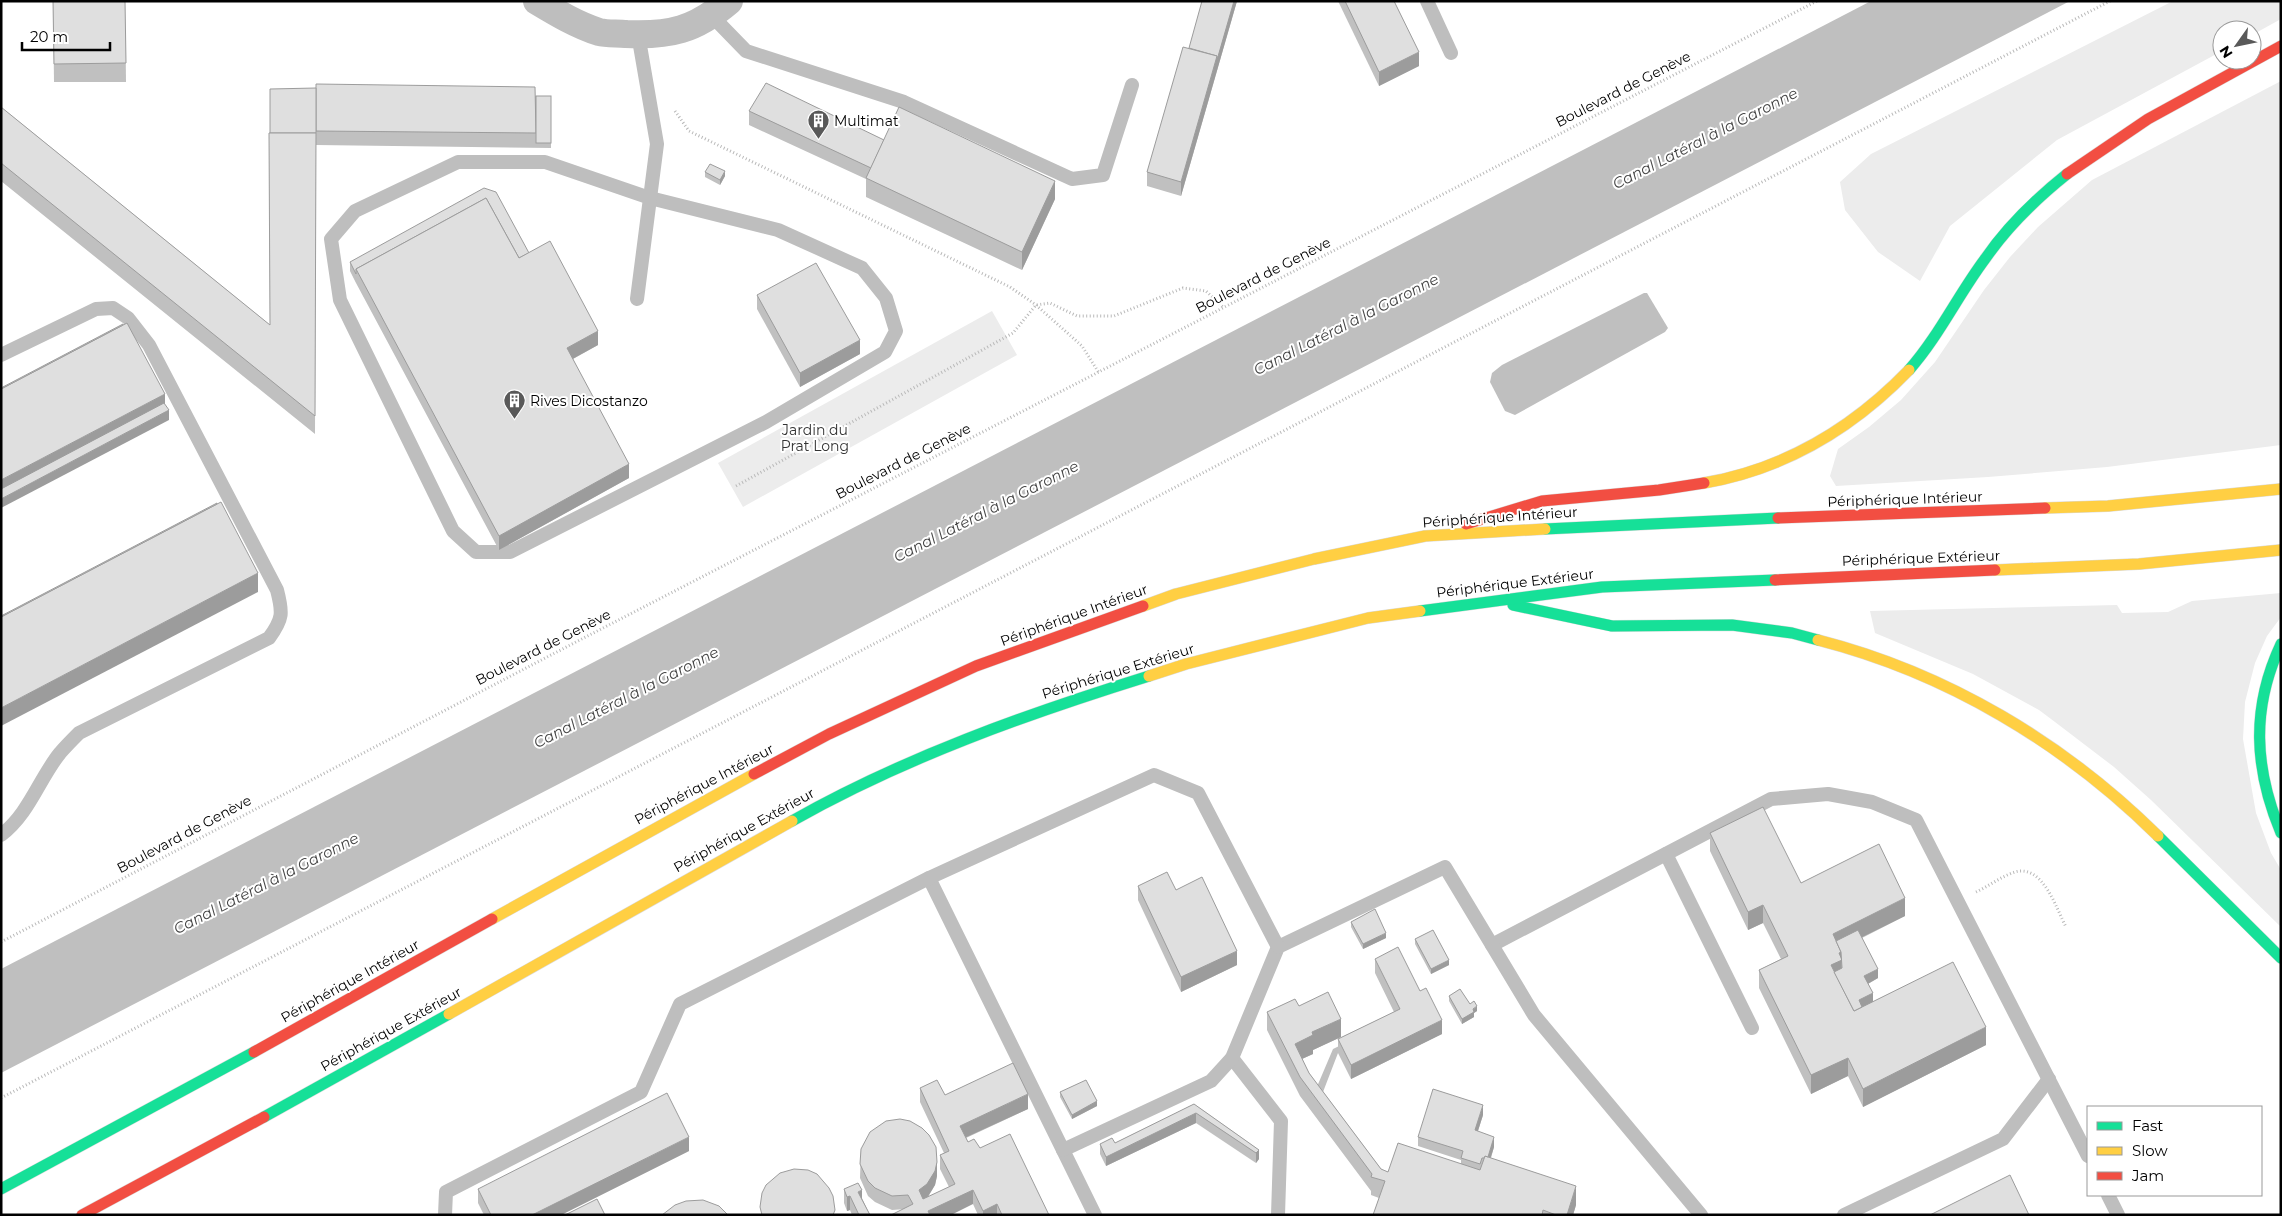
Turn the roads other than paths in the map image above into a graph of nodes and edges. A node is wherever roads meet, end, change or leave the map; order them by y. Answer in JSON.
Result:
{"nodes":[{"id":1,"x":537,"y":1,"type":"edge"},
{"id":2,"x":1427,"y":1,"type":"edge"},
{"id":3,"x":721,"y":8,"type":"edge"},
{"id":4,"x":638,"y":34,"type":"junction"},
{"id":5,"x":2281,"y":46,"type":"edge"},
{"id":6,"x":1451,"y":53,"type":"dead end"},
{"id":7,"x":1132,"y":85,"type":"dead end"},
{"id":8,"x":650,"y":198,"type":"junction"},
{"id":9,"x":637,"y":299,"type":"dead end"},
{"id":10,"x":1,"y":355,"type":"edge"},
{"id":11,"x":2281,"y":489,"type":"edge"},
{"id":12,"x":1425,"y":536,"type":"junction"},
{"id":13,"x":2281,"y":550,"type":"edge"},
{"id":14,"x":1493,"y":601,"type":"junction"},
{"id":15,"x":2281,"y":644,"type":"edge"},
{"id":16,"x":2281,"y":833,"type":"edge"},
{"id":17,"x":1,"y":835,"type":"edge"},
{"id":18,"x":1666,"y":854,"type":"junction"},
{"id":19,"x":929,"y":878,"type":"junction"},
{"id":20,"x":1492,"y":945,"type":"junction"},
{"id":21,"x":1278,"y":947,"type":"junction"},
{"id":22,"x":2281,"y":958,"type":"edge"},
{"id":23,"x":1752,"y":1028,"type":"dead end"},
{"id":24,"x":1232,"y":1058,"type":"junction"},
{"id":25,"x":2049,"y":1079,"type":"junction"},
{"id":26,"x":1063,"y":1150,"type":"junction"},
{"id":27,"x":2087,"y":1154,"type":"edge"},
{"id":28,"x":1,"y":1189,"type":"edge"},
{"id":29,"x":2108,"y":1196,"type":"edge"},
{"id":30,"x":82,"y":1215,"type":"edge"},
{"id":31,"x":445,"y":1215,"type":"edge"},
{"id":32,"x":1095,"y":1215,"type":"edge"},
{"id":33,"x":1278,"y":1215,"type":"edge"},
{"id":34,"x":1701,"y":1215,"type":"edge"},
{"id":35,"x":1844,"y":1215,"type":"edge"},
{"id":36,"x":2118,"y":1215,"type":"edge"}],
"edges":[{"from":1,"to":4,"type":"street"},
{"from":2,"to":6,"type":"lane"},
{"from":3,"to":4,"type":"street"},
{"from":3,"to":7,"type":"lane"},
{"from":4,"to":8,"type":"lane"},
{"from":5,"to":12,"type":"highway"},
{"from":8,"to":8,"type":"lane"},
{"from":8,"to":9,"type":"lane"},
{"from":10,"to":17,"type":"lane"},
{"from":11,"to":12,"type":"highway","name":"Périphérique Intérieur"},
{"from":12,"to":28,"type":"highway","name":"Périphérique Intérieur"},
{"from":13,"to":14,"type":"highway","name":"Périphérique Extérieur"},
{"from":14,"to":22,"type":"highway"},
{"from":14,"to":30,"type":"highway","name":"Périphérique Extérieur"},
{"from":15,"to":16,"type":"highway"},
{"from":18,"to":20,"type":"lane"},
{"from":18,"to":23,"type":"lane"},
{"from":18,"to":25,"type":"lane"},
{"from":19,"to":21,"type":"lane"},
{"from":19,"to":26,"type":"lane"},
{"from":19,"to":31,"type":"lane"},
{"from":20,"to":21,"type":"lane"},
{"from":20,"to":34,"type":"lane"},
{"from":21,"to":24,"type":"lane"},
{"from":24,"to":26,"type":"lane"},
{"from":24,"to":33,"type":"lane"},
{"from":25,"to":27,"type":"lane"},
{"from":25,"to":35,"type":"lane"},
{"from":26,"to":32,"type":"lane"},
{"from":29,"to":36,"type":"lane"}]}
